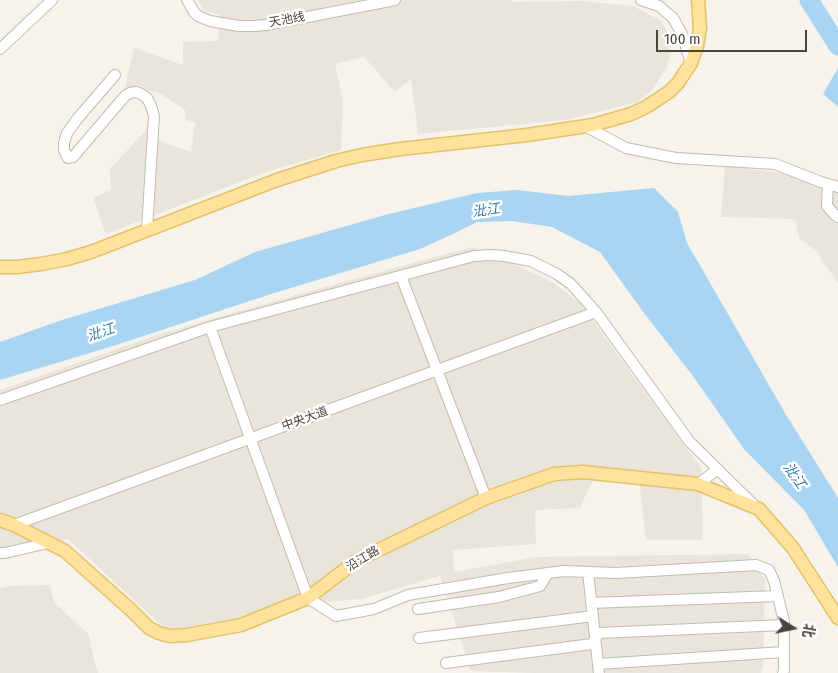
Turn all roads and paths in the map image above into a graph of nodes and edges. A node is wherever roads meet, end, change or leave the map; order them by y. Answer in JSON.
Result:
{"nodes":[{"id":1,"x":52,"y":0,"type":"edge"},
{"id":2,"x":187,"y":0,"type":"edge"},
{"id":3,"x":396,"y":0,"type":"edge"},
{"id":4,"x":698,"y":0,"type":"edge"},
{"id":5,"x":648,"y":1,"type":"edge"},
{"id":6,"x":0,"y":49,"type":"edge"},
{"id":7,"x":691,"y":63,"type":"junction"},
{"id":8,"x":115,"y":75,"type":"dead end"},
{"id":9,"x":585,"y":126,"type":"junction"},
{"id":10,"x":833,"y":185,"type":"edge"},
{"id":11,"x":838,"y":217,"type":"edge"},
{"id":12,"x":147,"y":230,"type":"junction"},
{"id":13,"x":0,"y":267,"type":"edge"},
{"id":14,"x":402,"y":276,"type":"junction"},
{"id":15,"x":596,"y":312,"type":"junction"},
{"id":16,"x":210,"y":327,"type":"junction"},
{"id":17,"x":437,"y":370,"type":"junction"},
{"id":18,"x":0,"y":400,"type":"edge"},
{"id":19,"x":250,"y":439,"type":"junction"},
{"id":20,"x":718,"y":469,"type":"junction"},
{"id":21,"x":698,"y":484,"type":"junction"},
{"id":22,"x":486,"y":498,"type":"junction"},
{"id":23,"x":759,"y":509,"type":"junction"},
{"id":24,"x":0,"y":520,"type":"edge"},
{"id":25,"x":14,"y":526,"type":"junction"},
{"id":26,"x":48,"y":543,"type":"junction"},
{"id":27,"x":0,"y":553,"type":"edge"},
{"id":28,"x":588,"y":572,"type":"junction"},
{"id":29,"x":548,"y":573,"type":"junction"},
{"id":30,"x":778,"y":596,"type":"junction"},
{"id":31,"x":308,"y":598,"type":"junction"},
{"id":32,"x":591,"y":603,"type":"junction"},
{"id":33,"x":418,"y":609,"type":"dead end"},
{"id":34,"x":593,"y":616,"type":"junction"},
{"id":35,"x":838,"y":618,"type":"edge"},
{"id":36,"x":784,"y":625,"type":"junction"},
{"id":37,"x":419,"y":638,"type":"dead end"},
{"id":38,"x":595,"y":638,"type":"junction"},
{"id":39,"x":784,"y":652,"type":"junction"},
{"id":40,"x":446,"y":663,"type":"dead end"},
{"id":41,"x":599,"y":668,"type":"edge"},
{"id":42,"x":783,"y":673,"type":"edge"}],
"edges":[{"from":1,"to":6,"type":"street"},
{"from":2,"to":3,"type":"street","name":"天池线"},
{"from":4,"to":7,"type":"main road"},
{"from":5,"to":7,"type":"street"},
{"from":7,"to":9,"type":"main road"},
{"from":8,"to":12,"type":"street"},
{"from":9,"to":10,"type":"street"},
{"from":9,"to":12,"type":"main road"},
{"from":10,"to":11,"type":"street"},
{"from":12,"to":13,"type":"main road"},
{"from":14,"to":15,"type":"street"},
{"from":14,"to":16,"type":"street"},
{"from":14,"to":17,"type":"street"},
{"from":15,"to":17,"type":"street","name":"中央大道"},
{"from":15,"to":20,"type":"street"},
{"from":16,"to":18,"type":"street"},
{"from":16,"to":19,"type":"street"},
{"from":17,"to":19,"type":"street","name":"中央大道"},
{"from":17,"to":22,"type":"street"},
{"from":19,"to":25,"type":"street","name":"中央大道"},
{"from":19,"to":31,"type":"street"},
{"from":20,"to":21,"type":"street"},
{"from":20,"to":23,"type":"street"},
{"from":21,"to":22,"type":"main road","name":"沿江路"},
{"from":21,"to":23,"type":"main road","name":"沿江路"},
{"from":22,"to":31,"type":"main road","name":"沿江路"},
{"from":23,"to":35,"type":"main road"},
{"from":24,"to":25,"type":"main road","name":"沿江路"},
{"from":25,"to":26,"type":"main road","name":"沿江路"},
{"from":26,"to":27,"type":"street"},
{"from":26,"to":31,"type":"main road","name":"沿江路"},
{"from":28,"to":29,"type":"street"},
{"from":28,"to":30,"type":"street"},
{"from":28,"to":32,"type":"street"},
{"from":29,"to":31,"type":"street"},
{"from":29,"to":33,"type":"street"},
{"from":30,"to":32,"type":"street"},
{"from":30,"to":36,"type":"street"},
{"from":32,"to":34,"type":"street"},
{"from":34,"to":37,"type":"street"},
{"from":34,"to":38,"type":"street"},
{"from":36,"to":38,"type":"street"},
{"from":36,"to":39,"type":"street"},
{"from":38,"to":40,"type":"street"},
{"from":38,"to":41,"type":"street"},
{"from":39,"to":41,"type":"street"},
{"from":39,"to":42,"type":"street"}]}
